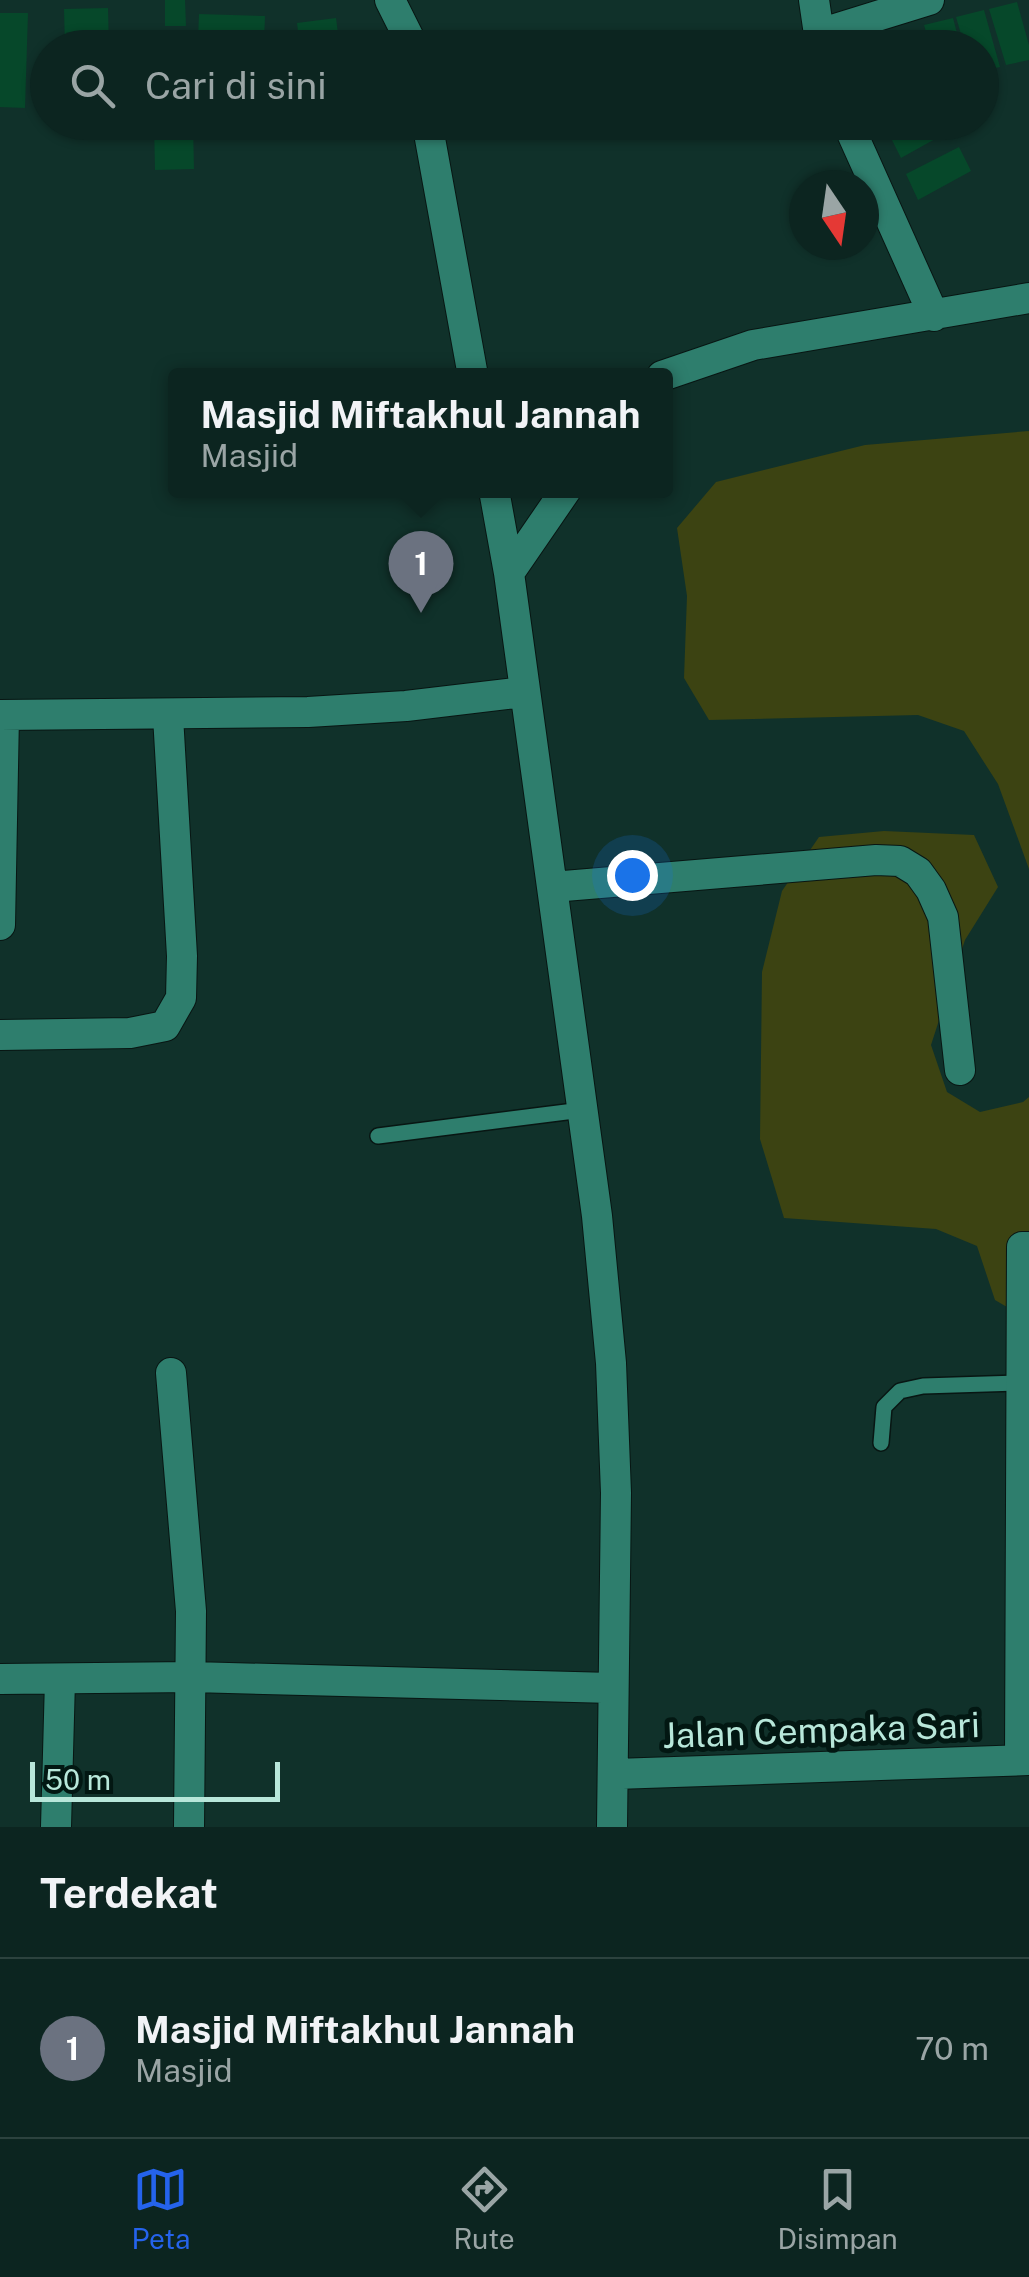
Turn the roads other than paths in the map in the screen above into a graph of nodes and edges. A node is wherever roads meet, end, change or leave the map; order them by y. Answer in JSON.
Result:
{"nodes":[{"id":1,"x":390,"y":0,"type":"edge"},
{"id":2,"x":814,"y":0,"type":"edge"},
{"id":3,"x":929,"y":0,"type":"edge"},
{"id":4,"x":405,"y":30,"type":"edge"},
{"id":5,"x":818,"y":30,"type":"edge"},
{"id":6,"x":849,"y":30,"type":"edge"},
{"id":7,"x":431,"y":140,"type":"edge"},
{"id":8,"x":855,"y":140,"type":"edge"},
{"id":9,"x":1029,"y":298,"type":"edge"},
{"id":10,"x":934,"y":316,"type":"junction"},
{"id":11,"x":472,"y":368,"type":"edge"},
{"id":12,"x":673,"y":372,"type":"edge"},
{"id":13,"x":495,"y":498,"type":"edge"},
{"id":14,"x":560,"y":498,"type":"edge"},
{"id":15,"x":508,"y":573,"type":"junction"},
{"id":16,"x":524,"y":692,"type":"junction"},
{"id":17,"x":2,"y":715,"type":"edge"},
{"id":18,"x":168,"y":716,"type":"junction"},
{"id":19,"x":552,"y":887,"type":"junction"},
{"id":20,"x":0,"y":926,"type":"edge"},
{"id":21,"x":0,"y":1035,"type":"edge"},
{"id":22,"x":960,"y":1070,"type":"dead end"},
{"id":23,"x":582,"y":1110,"type":"junction"},
{"id":24,"x":378,"y":1136,"type":"dead end"},
{"id":25,"x":1029,"y":1247,"type":"edge"},
{"id":26,"x":172,"y":1373,"type":"dead end"},
{"id":27,"x":1024,"y":1374,"type":"edge"},
{"id":28,"x":881,"y":1443,"type":"dead end"},
{"id":29,"x":1025,"y":1541,"type":"edge"},
{"id":30,"x":192,"y":1677,"type":"junction"},
{"id":31,"x":0,"y":1679,"type":"edge"},
{"id":32,"x":60,"y":1680,"type":"junction"},
{"id":33,"x":612,"y":1688,"type":"junction"},
{"id":34,"x":1025,"y":1760,"type":"edge"},
{"id":35,"x":615,"y":1774,"type":"junction"},
{"id":36,"x":56,"y":1827,"type":"edge"},
{"id":37,"x":189,"y":1827,"type":"edge"},
{"id":38,"x":612,"y":1827,"type":"edge"}],
"edges":[{"from":1,"to":4,"type":"street"},
{"from":2,"to":5,"type":"street"},
{"from":3,"to":6,"type":"street"},
{"from":7,"to":11,"type":"street"},
{"from":8,"to":10,"type":"street"},
{"from":9,"to":10,"type":"street"},
{"from":10,"to":12,"type":"street"},
{"from":13,"to":15,"type":"street"},
{"from":14,"to":15,"type":"street"},
{"from":15,"to":16,"type":"street"},
{"from":16,"to":18,"type":"street"},
{"from":16,"to":19,"type":"street"},
{"from":17,"to":18,"type":"street"},
{"from":17,"to":20,"type":"street"},
{"from":18,"to":21,"type":"street"},
{"from":19,"to":22,"type":"street"},
{"from":19,"to":23,"type":"street"},
{"from":23,"to":24,"type":"lane"},
{"from":23,"to":33,"type":"street"},
{"from":25,"to":27,"type":"street"},
{"from":26,"to":30,"type":"street"},
{"from":27,"to":28,"type":"lane"},
{"from":27,"to":29,"type":"street"},
{"from":29,"to":34,"type":"street"},
{"from":30,"to":32,"type":"street"},
{"from":30,"to":33,"type":"street"},
{"from":30,"to":37,"type":"street"},
{"from":31,"to":32,"type":"street"},
{"from":32,"to":36,"type":"street"},
{"from":33,"to":35,"type":"street"},
{"from":34,"to":35,"type":"street","name":"Jalan Cempaka Sari"},
{"from":35,"to":38,"type":"street"}]}
